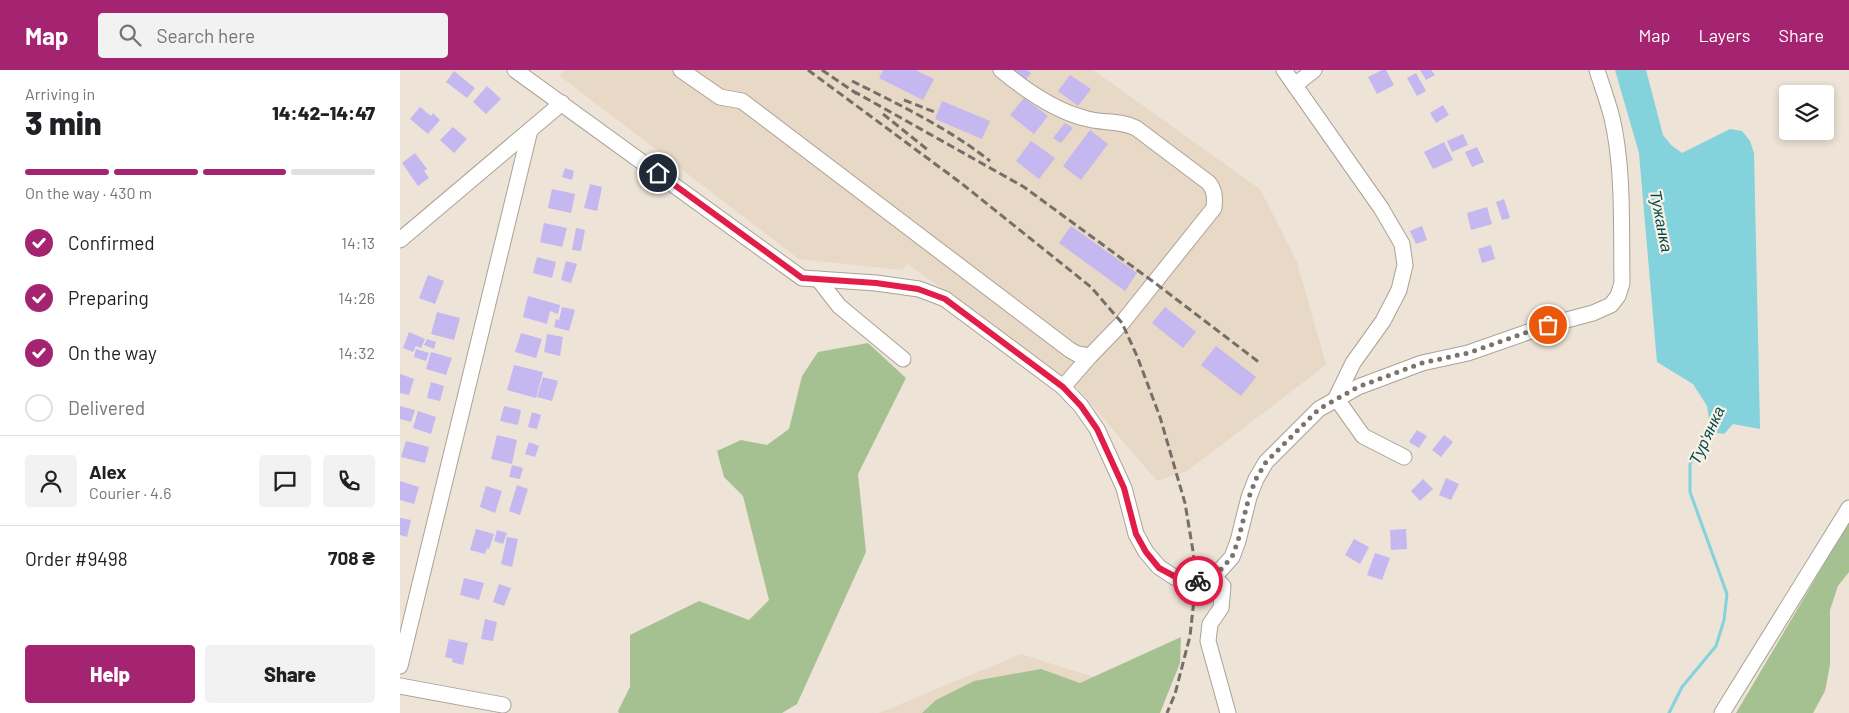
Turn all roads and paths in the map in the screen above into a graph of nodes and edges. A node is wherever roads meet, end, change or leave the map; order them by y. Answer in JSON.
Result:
{"nodes":[{"id":1,"x":515,"y":70,"type":"edge"},
{"id":2,"x":681,"y":70,"type":"edge"},
{"id":3,"x":1001,"y":70,"type":"edge"},
{"id":4,"x":1284,"y":70,"type":"edge"},
{"id":5,"x":1314,"y":70,"type":"edge"},
{"id":6,"x":1597,"y":70,"type":"edge"},
{"id":7,"x":1295,"y":85,"type":"junction"},
{"id":8,"x":562,"y":104,"type":"junction"},
{"id":9,"x":530,"y":130,"type":"junction"},
{"id":10,"x":400,"y":240,"type":"edge"},
{"id":11,"x":818,"y":279,"type":"junction"},
{"id":12,"x":1090,"y":356,"type":"junction"},
{"id":13,"x":903,"y":358,"type":"dead end"},
{"id":14,"x":1063,"y":387,"type":"junction"},
{"id":15,"x":1336,"y":398,"type":"junction"},
{"id":16,"x":1404,"y":457,"type":"dead end"},
{"id":17,"x":1849,"y":508,"type":"edge"},
{"id":18,"x":1214,"y":577,"type":"junction"},
{"id":19,"x":400,"y":666,"type":"edge"},
{"id":20,"x":400,"y":686,"type":"edge"},
{"id":21,"x":503,"y":705,"type":"dead end"},
{"id":22,"x":1228,"y":713,"type":"edge"},
{"id":23,"x":1722,"y":713,"type":"edge"}],
"edges":[{"from":1,"to":8,"type":"street"},
{"from":2,"to":12,"type":"street"},
{"from":3,"to":12,"type":"street"},
{"from":4,"to":7,"type":"street"},
{"from":5,"to":7,"type":"street"},
{"from":6,"to":15,"type":"street"},
{"from":7,"to":15,"type":"street"},
{"from":8,"to":9,"type":"street"},
{"from":8,"to":11,"type":"street"},
{"from":9,"to":10,"type":"street"},
{"from":9,"to":19,"type":"street"},
{"from":11,"to":13,"type":"street"},
{"from":11,"to":14,"type":"street"},
{"from":12,"to":14,"type":"street"},
{"from":14,"to":18,"type":"street"},
{"from":15,"to":16,"type":"street"},
{"from":15,"to":18,"type":"street"},
{"from":17,"to":23,"type":"street"},
{"from":18,"to":22,"type":"street"},
{"from":20,"to":21,"type":"street"}]}
